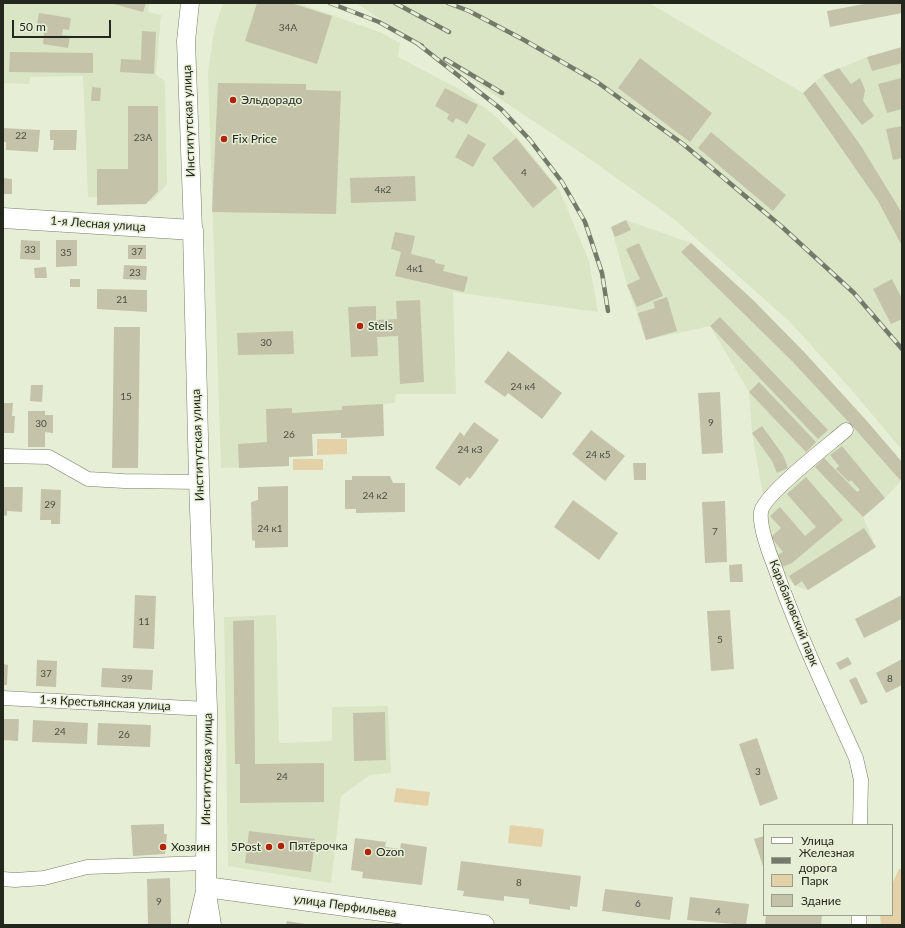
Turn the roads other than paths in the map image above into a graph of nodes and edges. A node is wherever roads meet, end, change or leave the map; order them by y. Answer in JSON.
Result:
{"nodes":[{"id":1,"x":190,"y":3,"type":"edge"},
{"id":2,"x":3,"y":218,"type":"edge"},
{"id":3,"x":193,"y":230,"type":"junction"},
{"id":4,"x":846,"y":430,"type":"dead end"},
{"id":5,"x":3,"y":456,"type":"edge"},
{"id":6,"x":199,"y":482,"type":"junction"},
{"id":7,"x":3,"y":698,"type":"edge"},
{"id":8,"x":207,"y":709,"type":"junction"},
{"id":9,"x":860,"y":824,"type":"edge"},
{"id":10,"x":206,"y":863,"type":"junction"},
{"id":11,"x":3,"y":879,"type":"edge"},
{"id":12,"x":206,"y":887,"type":"junction"},
{"id":13,"x":425,"y":921,"type":"edge"},
{"id":14,"x":197,"y":925,"type":"edge"},
{"id":15,"x":212,"y":925,"type":"edge"},
{"id":16,"x":484,"y":925,"type":"edge"}],
"edges":[{"from":1,"to":3,"type":"street","name":"Институтская улица"},
{"from":2,"to":3,"type":"main road","name":"1-я Лесная улица"},
{"from":3,"to":6,"type":"main road","name":"Институтская улица"},
{"from":4,"to":9,"type":"street","name":"Карабановский парк"},
{"from":5,"to":6,"type":"street"},
{"from":6,"to":8,"type":"main road","name":"Институтская улица"},
{"from":7,"to":8,"type":"street","name":"1-я Крестьянская улица"},
{"from":8,"to":10,"type":"main road","name":"Институтская улица"},
{"from":10,"to":11,"type":"street"},
{"from":10,"to":12,"type":"main road","name":"Институтская улица"},
{"from":12,"to":13,"type":"main road","name":"улица Перфильева"},
{"from":12,"to":14,"type":"street","name":"Институтская улица"},
{"from":12,"to":15,"type":"street","name":"Институтская улица"},
{"from":13,"to":16,"type":"main road","name":"улица Перфильева"}]}
